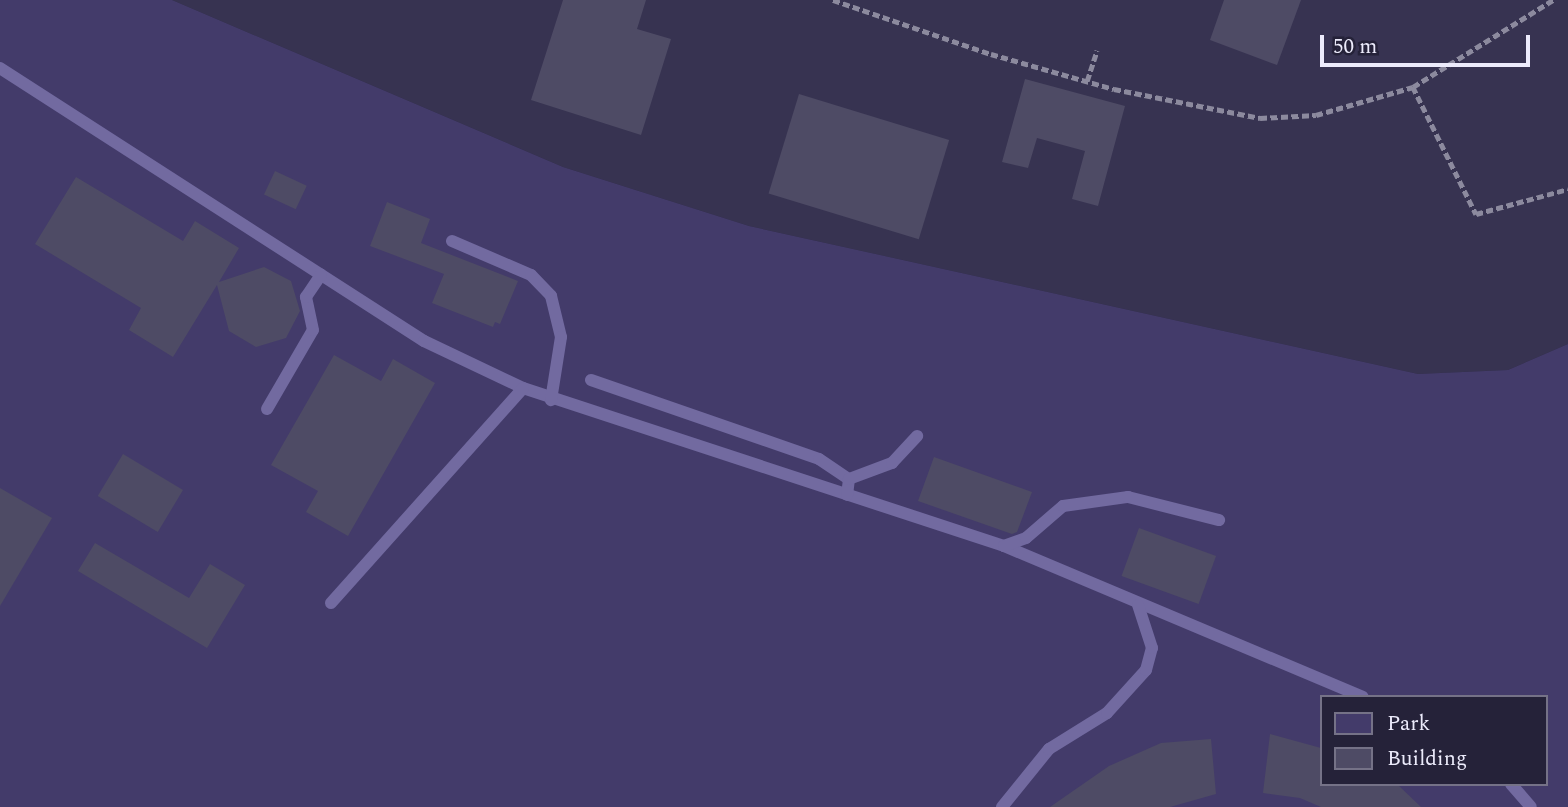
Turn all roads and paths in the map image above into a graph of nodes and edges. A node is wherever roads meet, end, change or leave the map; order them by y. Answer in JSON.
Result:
{"nodes":[{"id":1,"x":834,"y":0,"type":"edge"},
{"id":2,"x":1553,"y":0,"type":"edge"},
{"id":3,"x":1097,"y":51,"type":"dead end"},
{"id":4,"x":0,"y":68,"type":"edge"},
{"id":5,"x":1087,"y":81,"type":"junction"},
{"id":6,"x":1413,"y":87,"type":"junction"},
{"id":7,"x":1568,"y":189,"type":"edge"},
{"id":8,"x":452,"y":241,"type":"dead end"},
{"id":9,"x":321,"y":275,"type":"junction"},
{"id":10,"x":591,"y":380,"type":"dead end"},
{"id":11,"x":523,"y":388,"type":"junction"},
{"id":12,"x":551,"y":400,"type":"junction"},
{"id":13,"x":267,"y":409,"type":"dead end"},
{"id":14,"x":917,"y":436,"type":"dead end"},
{"id":15,"x":849,"y":479,"type":"junction"},
{"id":16,"x":848,"y":495,"type":"junction"},
{"id":17,"x":1219,"y":520,"type":"dead end"},
{"id":18,"x":1004,"y":546,"type":"junction"},
{"id":19,"x":331,"y":604,"type":"dead end"},
{"id":20,"x":1138,"y":605,"type":"junction"},
{"id":21,"x":1358,"y":695,"type":"edge"},
{"id":22,"x":1513,"y":786,"type":"edge"},
{"id":23,"x":1002,"y":807,"type":"edge"},
{"id":24,"x":1531,"y":807,"type":"edge"}],
"edges":[{"from":1,"to":5,"type":"path"},
{"from":2,"to":6,"type":"path"},
{"from":3,"to":5,"type":"path"},
{"from":4,"to":9,"type":"lane"},
{"from":5,"to":6,"type":"path"},
{"from":6,"to":7,"type":"path"},
{"from":8,"to":12,"type":"lane"},
{"from":9,"to":11,"type":"lane"},
{"from":9,"to":13,"type":"lane"},
{"from":10,"to":15,"type":"lane"},
{"from":11,"to":12,"type":"lane"},
{"from":11,"to":19,"type":"lane"},
{"from":12,"to":16,"type":"lane"},
{"from":14,"to":15,"type":"lane"},
{"from":15,"to":16,"type":"lane"},
{"from":16,"to":18,"type":"lane"},
{"from":17,"to":18,"type":"lane"},
{"from":18,"to":20,"type":"lane"},
{"from":20,"to":21,"type":"lane"},
{"from":20,"to":23,"type":"lane"},
{"from":22,"to":24,"type":"lane"}]}
